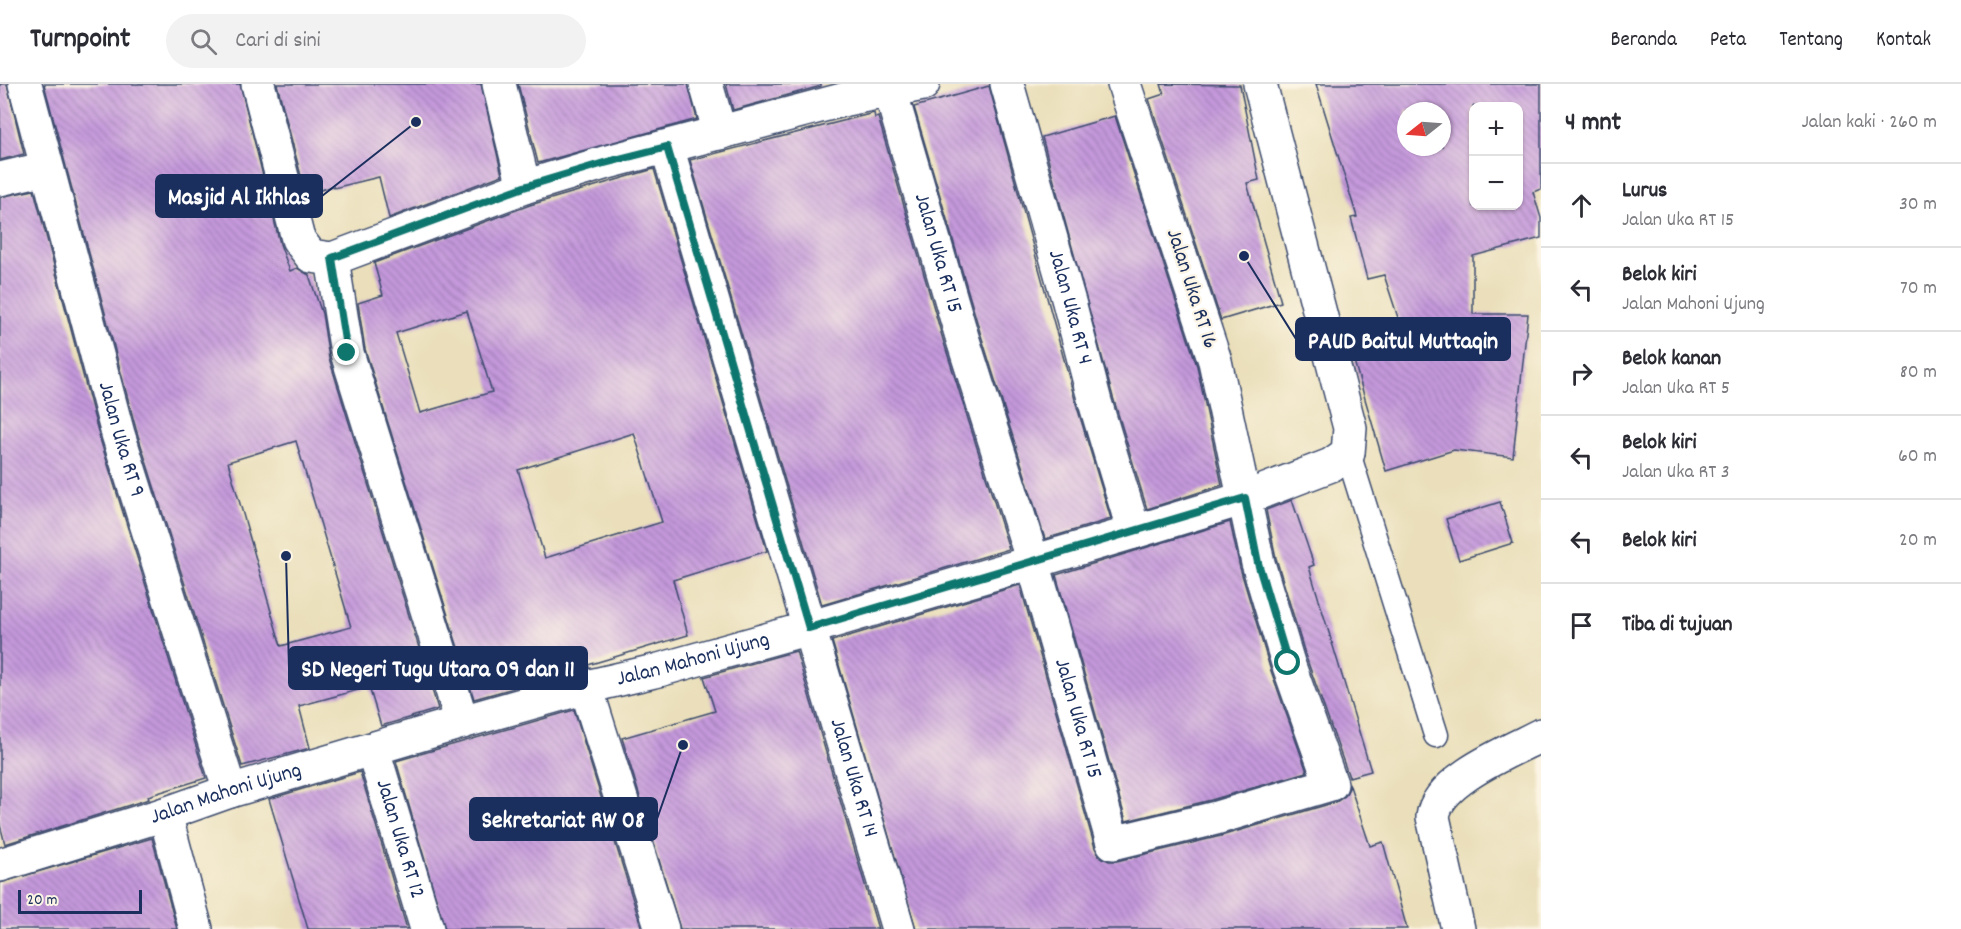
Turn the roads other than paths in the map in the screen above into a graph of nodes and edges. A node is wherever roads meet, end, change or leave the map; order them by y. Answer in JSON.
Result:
{"nodes":[{"id":1,"x":25,"y":84,"type":"edge"},
{"id":2,"x":258,"y":84,"type":"edge"},
{"id":3,"x":499,"y":84,"type":"edge"},
{"id":4,"x":706,"y":84,"type":"edge"},
{"id":5,"x":923,"y":84,"type":"edge"},
{"id":6,"x":1007,"y":84,"type":"edge"},
{"id":7,"x":1124,"y":84,"type":"edge"},
{"id":8,"x":1260,"y":84,"type":"edge"},
{"id":9,"x":890,"y":90,"type":"junction"},
{"id":10,"x":720,"y":133,"type":"junction"},
{"id":11,"x":667,"y":147,"type":"junction"},
{"id":12,"x":47,"y":168,"type":"junction"},
{"id":13,"x":0,"y":179,"type":"edge"},
{"id":14,"x":524,"y":187,"type":"junction"},
{"id":15,"x":332,"y":258,"type":"junction"},
{"id":16,"x":1348,"y":453,"type":"junction"},
{"id":17,"x":1245,"y":498,"type":"junction"},
{"id":18,"x":1134,"y":532,"type":"junction"},
{"id":19,"x":1033,"y":562,"type":"junction"},
{"id":20,"x":809,"y":628,"type":"junction"},
{"id":21,"x":585,"y":687,"type":"junction"},
{"id":22,"x":462,"y":722,"type":"junction"},
{"id":23,"x":1436,"y":735,"type":"dead end"},
{"id":24,"x":1541,"y":735,"type":"edge"},
{"id":25,"x":373,"y":750,"type":"junction"},
{"id":26,"x":230,"y":791,"type":"junction"},
{"id":27,"x":165,"y":814,"type":"junction"},
{"id":28,"x":3,"y":855,"type":"edge"},
{"id":29,"x":196,"y":929,"type":"edge"},
{"id":30,"x":427,"y":929,"type":"edge"},
{"id":31,"x":662,"y":929,"type":"edge"},
{"id":32,"x":898,"y":929,"type":"edge"},
{"id":33,"x":1458,"y":929,"type":"edge"}],
"edges":[{"from":1,"to":12,"type":"street","name":"Jalan Uka RT 9"},
{"from":2,"to":15,"type":"street"},
{"from":3,"to":14,"type":"street"},
{"from":4,"to":10,"type":"street"},
{"from":5,"to":9,"type":"street"},
{"from":6,"to":18,"type":"street","name":"Jalan Uka RT 4"},
{"from":7,"to":17,"type":"street","name":"Jalan Uka RT 16"},
{"from":8,"to":16,"type":"street"},
{"from":9,"to":10,"type":"street"},
{"from":9,"to":19,"type":"street","name":"Jalan Uka RT 15"},
{"from":10,"to":11,"type":"street"},
{"from":11,"to":14,"type":"street"},
{"from":11,"to":20,"type":"street","name":"Jalan Uka RT 14"},
{"from":12,"to":13,"type":"street"},
{"from":12,"to":26,"type":"street","name":"Jalan Uka RT 9"},
{"from":14,"to":15,"type":"street"},
{"from":15,"to":22,"type":"street"},
{"from":16,"to":17,"type":"street","name":"Jalan Mahoni Ujung"},
{"from":16,"to":23,"type":"lane"},
{"from":17,"to":18,"type":"street","name":"Jalan Mahoni Ujung"},
{"from":17,"to":19,"type":"street","name":"Jalan Uka RT 15"},
{"from":18,"to":19,"type":"street","name":"Jalan Mahoni Ujung"},
{"from":19,"to":20,"type":"street","name":"Jalan Mahoni Ujung"},
{"from":20,"to":21,"type":"street","name":"Jalan Mahoni Ujung"},
{"from":20,"to":32,"type":"street","name":"Jalan Uka RT 14"},
{"from":21,"to":22,"type":"street","name":"Jalan Mahoni Ujung"},
{"from":21,"to":31,"type":"street"},
{"from":22,"to":25,"type":"street","name":"Jalan Mahoni Ujung"},
{"from":24,"to":33,"type":"street"},
{"from":25,"to":26,"type":"street","name":"Jalan Mahoni Ujung"},
{"from":25,"to":30,"type":"street","name":"Jalan Uka RT 12"},
{"from":26,"to":27,"type":"street","name":"Jalan Mahoni Ujung"},
{"from":27,"to":28,"type":"street","name":"Jalan Mahoni Ujung"},
{"from":27,"to":29,"type":"street"}]}
